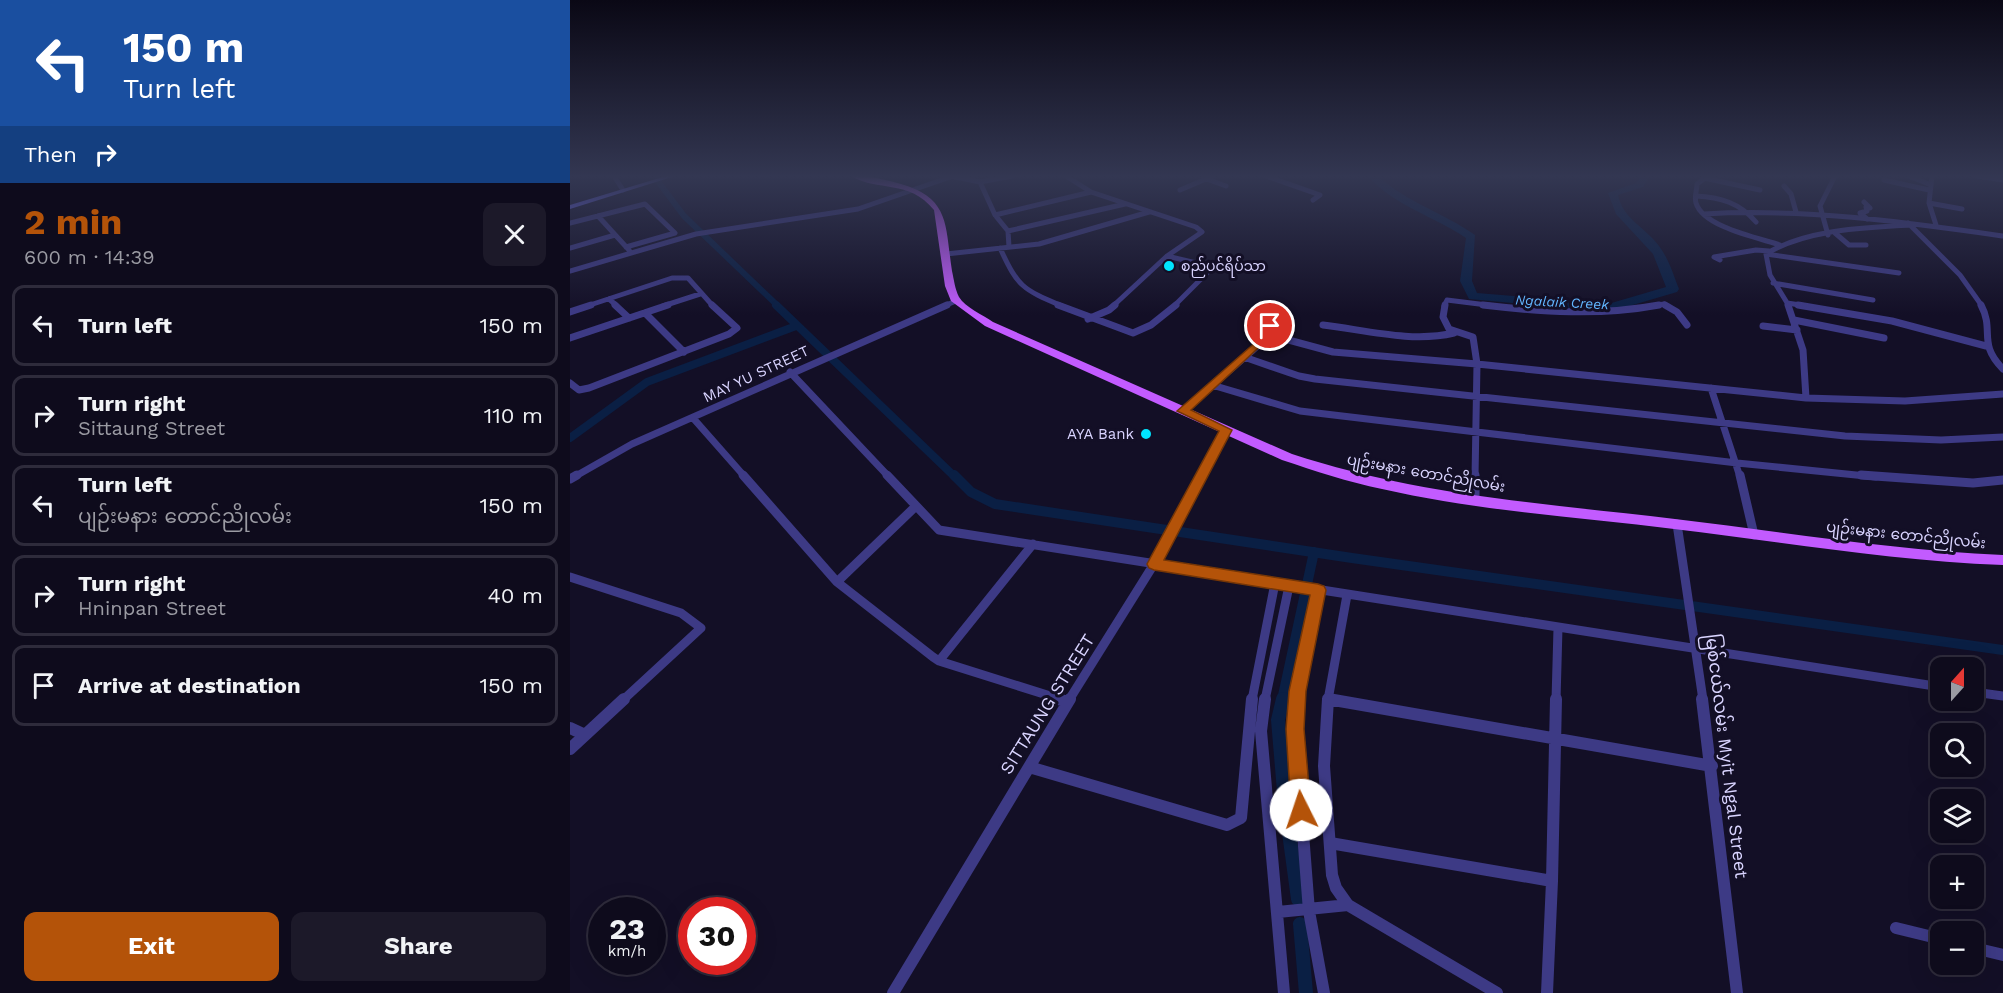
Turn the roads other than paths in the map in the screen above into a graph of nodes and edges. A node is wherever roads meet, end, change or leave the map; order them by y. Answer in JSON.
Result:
{"nodes":[{"id":1,"x":604,"y":222,"type":"edge"},
{"id":2,"x":664,"y":222,"type":"edge"},
{"id":3,"x":775,"y":222,"type":"edge"},
{"id":4,"x":940,"y":222,"type":"edge"},
{"id":5,"x":1001,"y":222,"type":"edge"},
{"id":6,"x":1046,"y":222,"type":"edge"},
{"id":7,"x":1116,"y":222,"type":"edge"},
{"id":8,"x":1181,"y":222,"type":"edge"},
{"id":9,"x":1717,"y":222,"type":"edge"},
{"id":10,"x":1826,"y":222,"type":"edge"},
{"id":11,"x":1895,"y":222,"type":"edge"},
{"id":12,"x":1909,"y":224,"type":"junction"},
{"id":13,"x":1936,"y":225,"type":"joint"},
{"id":14,"x":1008,"y":231,"type":"junction"},
{"id":15,"x":1831,"y":234,"type":"junction"},
{"id":16,"x":615,"y":235,"type":"junction"},
{"id":17,"x":2003,"y":236,"type":"edge"},
{"id":18,"x":1780,"y":244,"type":"junction"},
{"id":19,"x":1866,"y":246,"type":"dead end"},
{"id":20,"x":626,"y":247,"type":"junction"},
{"id":21,"x":1009,"y":247,"type":"junction"},
{"id":22,"x":570,"y":248,"type":"edge"},
{"id":23,"x":1000,"y":248,"type":"junction"},
{"id":24,"x":1768,"y":252,"type":"junction"},
{"id":25,"x":631,"y":253,"type":"junction"},
{"id":26,"x":946,"y":254,"type":"junction"},
{"id":27,"x":1167,"y":256,"type":"junction"},
{"id":28,"x":1720,"y":260,"type":"dead end"},
{"id":29,"x":570,"y":271,"type":"edge"},
{"id":30,"x":1899,"y":273,"type":"dead end"},
{"id":31,"x":1773,"y":283,"type":"junction"},
{"id":32,"x":700,"y":294,"type":"junction"},
{"id":33,"x":609,"y":299,"type":"junction"},
{"id":34,"x":1873,"y":300,"type":"dead end"},
{"id":35,"x":956,"y":301,"type":"junction"},
{"id":36,"x":1787,"y":303,"type":"junction"},
{"id":37,"x":570,"y":312,"type":"edge"},
{"id":38,"x":645,"y":313,"type":"junction"},
{"id":39,"x":629,"y":318,"type":"junction"},
{"id":40,"x":1088,"y":319,"type":"junction"},
{"id":41,"x":1794,"y":320,"type":"junction"},
{"id":42,"x":1687,"y":324,"type":"dead end"},
{"id":43,"x":1323,"y":325,"type":"dead end"},
{"id":44,"x":1270,"y":326,"type":"dead end"},
{"id":45,"x":1763,"y":326,"type":"dead end"},
{"id":46,"x":1797,"y":330,"type":"junction"},
{"id":47,"x":1454,"y":333,"type":"junction"},
{"id":48,"x":1270,"y":335,"type":"junction"},
{"id":49,"x":570,"y":338,"type":"edge"},
{"id":50,"x":1884,"y":338,"type":"dead end"},
{"id":51,"x":1986,"y":346,"type":"junction"},
{"id":52,"x":684,"y":352,"type":"junction"},
{"id":53,"x":1244,"y":357,"type":"junction"},
{"id":54,"x":1478,"y":364,"type":"junction"},
{"id":55,"x":2003,"y":369,"type":"edge"},
{"id":56,"x":790,"y":372,"type":"junction"},
{"id":57,"x":570,"y":383,"type":"edge"},
{"id":58,"x":1212,"y":385,"type":"junction"},
{"id":59,"x":1711,"y":388,"type":"junction"},
{"id":60,"x":2003,"y":394,"type":"edge"},
{"id":61,"x":1477,"y":397,"type":"junction"},
{"id":62,"x":1806,"y":398,"type":"junction"},
{"id":63,"x":1183,"y":411,"type":"junction"},
{"id":64,"x":693,"y":418,"type":"junction"},
{"id":65,"x":1724,"y":423,"type":"junction"},
{"id":66,"x":1226,"y":430,"type":"junction"},
{"id":67,"x":1477,"y":431,"type":"junction"},
{"id":68,"x":2003,"y":437,"type":"edge"},
{"id":69,"x":1737,"y":463,"type":"junction"},
{"id":70,"x":570,"y":479,"type":"edge"},
{"id":71,"x":2003,"y":480,"type":"edge"},
{"id":72,"x":1475,"y":500,"type":"junction"},
{"id":73,"x":916,"y":506,"type":"junction"},
{"id":74,"x":1677,"y":524,"type":"junction"},
{"id":75,"x":1754,"y":534,"type":"junction"},
{"id":76,"x":1033,"y":544,"type":"junction"},
{"id":77,"x":2003,"y":560,"type":"edge"},
{"id":78,"x":1154,"y":564,"type":"junction"},
{"id":79,"x":570,"y":577,"type":"edge"},
{"id":80,"x":837,"y":582,"type":"junction"},
{"id":81,"x":1275,"y":583,"type":"junction"},
{"id":82,"x":1293,"y":586,"type":"junction"},
{"id":83,"x":1315,"y":590,"type":"junction"},
{"id":84,"x":1347,"y":595,"type":"junction"},
{"id":85,"x":1558,"y":628,"type":"junction"},
{"id":86,"x":1696,"y":650,"type":"junction"},
{"id":87,"x":939,"y":661,"type":"junction"},
{"id":88,"x":1930,"y":685,"type":"edge"},
{"id":89,"x":1984,"y":693,"type":"edge"},
{"id":90,"x":2003,"y":696,"type":"edge"},
{"id":91,"x":1328,"y":699,"type":"junction"},
{"id":92,"x":1068,"y":702,"type":"junction"},
{"id":93,"x":570,"y":728,"type":"edge"},
{"id":94,"x":585,"y":735,"type":"junction"},
{"id":95,"x":1555,"y":738,"type":"junction"},
{"id":96,"x":570,"y":749,"type":"edge"},
{"id":97,"x":1712,"y":766,"type":"junction"},
{"id":98,"x":1029,"y":767,"type":"junction"},
{"id":99,"x":1330,"y":843,"type":"junction"},
{"id":100,"x":1552,"y":881,"type":"junction"},
{"id":101,"x":1348,"y":905,"type":"junction"},
{"id":102,"x":1309,"y":911,"type":"junction"},
{"id":103,"x":1278,"y":912,"type":"junction"},
{"id":104,"x":1896,"y":928,"type":"dead end"},
{"id":105,"x":1930,"y":936,"type":"edge"},
{"id":106,"x":1984,"y":950,"type":"edge"},
{"id":107,"x":2003,"y":955,"type":"edge"},
{"id":108,"x":893,"y":993,"type":"edge"},
{"id":109,"x":1284,"y":993,"type":"edge"},
{"id":110,"x":1324,"y":993,"type":"edge"},
{"id":111,"x":1497,"y":993,"type":"edge"},
{"id":112,"x":1547,"y":993,"type":"edge"},
{"id":113,"x":1737,"y":993,"type":"edge"}],
"edges":[{"from":1,"to":16,"type":"street"},
{"from":2,"to":20,"type":"street"},
{"from":3,"to":25,"type":"street"},
{"from":4,"to":26,"type":"main road"},
{"from":5,"to":14,"type":"street"},
{"from":6,"to":14,"type":"street"},
{"from":7,"to":21,"type":"street"},
{"from":8,"to":27,"type":"street"},
{"from":9,"to":18,"type":"street"},
{"from":10,"to":15,"type":"street"},
{"from":11,"to":12,"type":"street"},
{"from":12,"to":13,"type":"street"},
{"from":12,"to":15,"type":"street"},
{"from":12,"to":51,"type":"street"},
{"from":13,"to":17,"type":"street"},
{"from":14,"to":21,"type":"street"},
{"from":15,"to":18,"type":"street"},
{"from":15,"to":19,"type":"street"},
{"from":16,"to":20,"type":"street"},
{"from":16,"to":22,"type":"street"},
{"from":18,"to":24,"type":"street"},
{"from":20,"to":25,"type":"street"},
{"from":21,"to":23,"type":"street"},
{"from":23,"to":26,"type":"street"},
{"from":23,"to":40,"type":"street"},
{"from":24,"to":28,"type":"street"},
{"from":24,"to":30,"type":"street"},
{"from":24,"to":31,"type":"street"},
{"from":25,"to":29,"type":"street"},
{"from":26,"to":35,"type":"main road"},
{"from":27,"to":40,"type":"street"},
{"from":27,"to":40,"type":"street"},
{"from":31,"to":34,"type":"street"},
{"from":31,"to":36,"type":"street"},
{"from":32,"to":33,"type":"street"},
{"from":32,"to":38,"type":"street"},
{"from":32,"to":52,"type":"street"},
{"from":33,"to":37,"type":"street"},
{"from":33,"to":39,"type":"street"},
{"from":35,"to":56,"type":"street","name":"MAY YU STREET"},
{"from":35,"to":63,"type":"main road","name":"ပျဉ်းမနား တောင်ညိုလမ်း"},
{"from":36,"to":41,"type":"street"},
{"from":36,"to":51,"type":"street"},
{"from":38,"to":39,"type":"street"},
{"from":38,"to":52,"type":"street"},
{"from":39,"to":49,"type":"street"},
{"from":41,"to":46,"type":"street"},
{"from":41,"to":50,"type":"street"},
{"from":42,"to":47,"type":"street"},
{"from":43,"to":47,"type":"street"},
{"from":44,"to":48,"type":"street"},
{"from":45,"to":46,"type":"street"},
{"from":46,"to":62,"type":"street"},
{"from":47,"to":54,"type":"street"},
{"from":48,"to":53,"type":"street"},
{"from":48,"to":54,"type":"street"},
{"from":51,"to":55,"type":"street"},
{"from":52,"to":57,"type":"street"},
{"from":53,"to":58,"type":"street"},
{"from":53,"to":61,"type":"street"},
{"from":54,"to":59,"type":"street"},
{"from":54,"to":61,"type":"street"},
{"from":56,"to":64,"type":"street","name":"MAY YU STREET"},
{"from":56,"to":73,"type":"street"},
{"from":58,"to":63,"type":"street"},
{"from":58,"to":67,"type":"street"},
{"from":59,"to":62,"type":"street"},
{"from":59,"to":65,"type":"street"},
{"from":60,"to":62,"type":"street"},
{"from":61,"to":65,"type":"street"},
{"from":61,"to":67,"type":"street"},
{"from":63,"to":66,"type":"main road","name":"ပျဉ်းမနား တောင်ညိုလမ်း"},
{"from":64,"to":70,"type":"street","name":"MAY YU STREET"},
{"from":64,"to":80,"type":"street"},
{"from":65,"to":68,"type":"street"},
{"from":65,"to":69,"type":"street"},
{"from":66,"to":72,"type":"main road","name":"ပျဉ်းမနား တောင်ညိုလမ်း"},
{"from":66,"to":78,"type":"street","name":"SITTAUNG STREET"},
{"from":67,"to":69,"type":"street"},
{"from":67,"to":72,"type":"street"},
{"from":69,"to":71,"type":"street"},
{"from":69,"to":75,"type":"street"},
{"from":72,"to":74,"type":"main road","name":"ပျဉ်းမနား တောင်ညိုလမ်း"},
{"from":73,"to":76,"type":"street"},
{"from":73,"to":80,"type":"street"},
{"from":74,"to":75,"type":"main road","name":"ပျဉ်းမနား တောင်ညိုလမ်း"},
{"from":74,"to":86,"type":"street","name":"မြစ်ငယ်လမ်း Myit Ngal Street"},
{"from":75,"to":77,"type":"main road","name":"ပျဉ်းမနား တောင်ညိုလမ်း"},
{"from":76,"to":78,"type":"street"},
{"from":76,"to":87,"type":"street"},
{"from":78,"to":81,"type":"street"},
{"from":78,"to":92,"type":"street","name":"SITTAUNG STREET"},
{"from":79,"to":94,"type":"street"},
{"from":80,"to":87,"type":"street"},
{"from":81,"to":82,"type":"street"},
{"from":81,"to":98,"type":"street"},
{"from":82,"to":83,"type":"street"},
{"from":82,"to":103,"type":"street"},
{"from":83,"to":84,"type":"street"},
{"from":83,"to":102,"type":"street"},
{"from":84,"to":85,"type":"street"},
{"from":84,"to":91,"type":"street"},
{"from":85,"to":86,"type":"street"},
{"from":85,"to":95,"type":"street"},
{"from":86,"to":88,"type":"street"},
{"from":86,"to":97,"type":"street","name":"မြစ်ငယ်လမ်း Myit Ngal Street"},
{"from":87,"to":92,"type":"street"},
{"from":89,"to":90,"type":"street"},
{"from":91,"to":95,"type":"street"},
{"from":91,"to":99,"type":"street"},
{"from":92,"to":98,"type":"street","name":"SITTAUNG STREET"},
{"from":93,"to":94,"type":"street"},
{"from":94,"to":96,"type":"street"},
{"from":95,"to":97,"type":"street"},
{"from":95,"to":100,"type":"street"},
{"from":97,"to":113,"type":"street","name":"မြစ်ငယ်လမ်း Myit Ngal Street"},
{"from":98,"to":108,"type":"street","name":"SITTAUNG STREET"},
{"from":99,"to":100,"type":"street"},
{"from":99,"to":101,"type":"street"},
{"from":100,"to":112,"type":"street"},
{"from":101,"to":102,"type":"street"},
{"from":101,"to":111,"type":"street"},
{"from":102,"to":103,"type":"street"},
{"from":102,"to":110,"type":"street"},
{"from":103,"to":109,"type":"street"},
{"from":104,"to":105,"type":"street"},
{"from":106,"to":107,"type":"street"}]}
